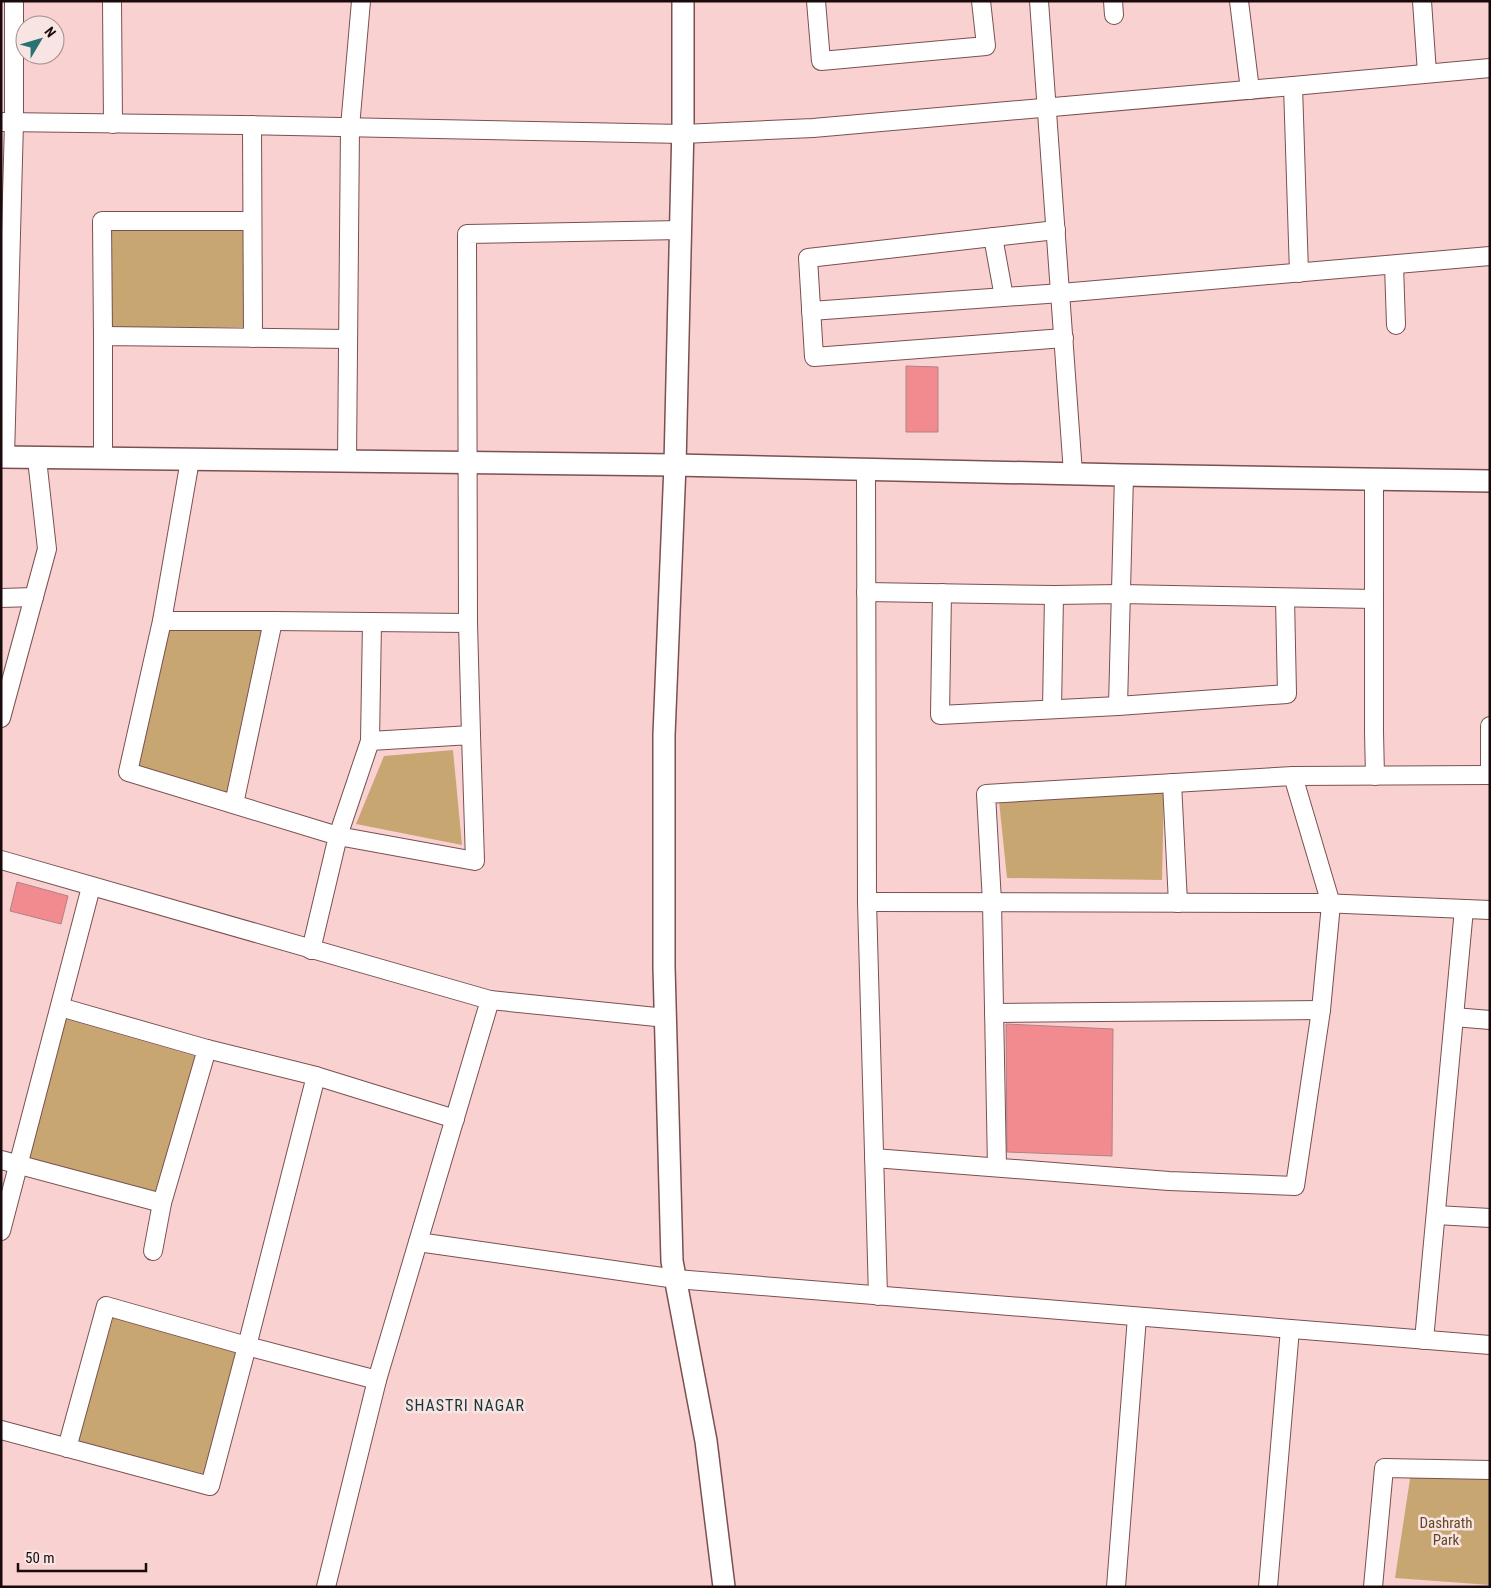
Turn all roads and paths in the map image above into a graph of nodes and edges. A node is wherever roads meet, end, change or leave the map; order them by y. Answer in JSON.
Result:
{"nodes":[{"id":1,"x":14,"y":1,"type":"edge"},
{"id":2,"x":112,"y":1,"type":"edge"},
{"id":3,"x":361,"y":1,"type":"edge"},
{"id":4,"x":683,"y":1,"type":"edge"},
{"id":5,"x":816,"y":1,"type":"edge"},
{"id":6,"x":981,"y":1,"type":"edge"},
{"id":7,"x":1039,"y":1,"type":"edge"},
{"id":8,"x":1239,"y":1,"type":"edge"},
{"id":9,"x":1422,"y":1,"type":"edge"},
{"id":10,"x":1490,"y":68,"type":"edge"},
{"id":11,"x":1428,"y":74,"type":"junction"},
{"id":12,"x":1293,"y":86,"type":"junction"},
{"id":13,"x":1250,"y":90,"type":"junction"},
{"id":14,"x":1048,"y":108,"type":"junction"},
{"id":15,"x":7,"y":122,"type":"edge"},
{"id":16,"x":114,"y":124,"type":"junction"},
{"id":17,"x":252,"y":125,"type":"junction"},
{"id":18,"x":350,"y":127,"type":"junction"},
{"id":19,"x":683,"y":134,"type":"junction"},
{"id":20,"x":252,"y":221,"type":"junction"},
{"id":21,"x":6,"y":226,"type":"edge"},
{"id":22,"x":681,"y":230,"type":"junction"},
{"id":23,"x":1056,"y":230,"type":"junction"},
{"id":24,"x":992,"y":237,"type":"junction"},
{"id":25,"x":1490,"y":256,"type":"edge"},
{"id":26,"x":1394,"y":265,"type":"junction"},
{"id":27,"x":1299,"y":273,"type":"junction"},
{"id":28,"x":1061,"y":293,"type":"junction"},
{"id":29,"x":1004,"y":297,"type":"junction"},
{"id":30,"x":811,"y":311,"type":"junction"},
{"id":31,"x":1396,"y":325,"type":"dead end"},
{"id":32,"x":5,"y":335,"type":"edge"},
{"id":33,"x":103,"y":336,"type":"junction"},
{"id":34,"x":253,"y":338,"type":"junction"},
{"id":35,"x":1064,"y":338,"type":"junction"},
{"id":36,"x":348,"y":339,"type":"junction"},
{"id":37,"x":3,"y":457,"type":"edge"},
{"id":38,"x":37,"y":458,"type":"junction"},
{"id":39,"x":103,"y":459,"type":"junction"},
{"id":40,"x":190,"y":460,"type":"junction"},
{"id":41,"x":347,"y":461,"type":"junction"},
{"id":42,"x":467,"y":463,"type":"junction"},
{"id":43,"x":675,"y":465,"type":"junction"},
{"id":44,"x":866,"y":468,"type":"junction"},
{"id":45,"x":1073,"y":473,"type":"junction"},
{"id":46,"x":1124,"y":475,"type":"junction"},
{"id":47,"x":1374,"y":479,"type":"junction"},
{"id":48,"x":1490,"y":481,"type":"edge"},
{"id":49,"x":866,"y":592,"type":"junction"},
{"id":50,"x":942,"y":593,"type":"junction"},
{"id":51,"x":1121,"y":594,"type":"junction"},
{"id":52,"x":1054,"y":595,"type":"junction"},
{"id":53,"x":34,"y":597,"type":"junction"},
{"id":54,"x":1,"y":598,"type":"edge"},
{"id":55,"x":1285,"y":598,"type":"junction"},
{"id":56,"x":1374,"y":599,"type":"junction"},
{"id":57,"x":162,"y":621,"type":"junction"},
{"id":58,"x":273,"y":621,"type":"junction"},
{"id":59,"x":372,"y":622,"type":"junction"},
{"id":60,"x":468,"y":623,"type":"junction"},
{"id":61,"x":1118,"y":706,"type":"junction"},
{"id":62,"x":1052,"y":710,"type":"junction"},
{"id":63,"x":1,"y":718,"type":"edge"},
{"id":64,"x":1490,"y":726,"type":"edge"},
{"id":65,"x":471,"y":735,"type":"junction"},
{"id":66,"x":370,"y":741,"type":"junction"},
{"id":67,"x":1489,"y":775,"type":"edge"},
{"id":68,"x":1293,"y":776,"type":"junction"},
{"id":69,"x":1375,"y":776,"type":"junction"},
{"id":70,"x":1172,"y":783,"type":"junction"},
{"id":71,"x":234,"y":804,"type":"junction"},
{"id":72,"x":338,"y":836,"type":"junction"},
{"id":73,"x":1,"y":860,"type":"edge"},
{"id":74,"x":91,"y":887,"type":"junction"},
{"id":75,"x":867,"y":902,"type":"junction"},
{"id":76,"x":992,"y":902,"type":"junction"},
{"id":77,"x":1178,"y":903,"type":"junction"},
{"id":78,"x":1331,"y":904,"type":"junction"},
{"id":79,"x":1464,"y":909,"type":"junction"},
{"id":80,"x":1490,"y":910,"type":"edge"},
{"id":81,"x":311,"y":950,"type":"junction"},
{"id":82,"x":490,"y":1000,"type":"junction"},
{"id":83,"x":60,"y":1007,"type":"junction"},
{"id":84,"x":1320,"y":1010,"type":"junction"},
{"id":85,"x":994,"y":1013,"type":"junction"},
{"id":86,"x":1454,"y":1017,"type":"junction"},
{"id":87,"x":666,"y":1018,"type":"junction"},
{"id":88,"x":1490,"y":1020,"type":"edge"},
{"id":89,"x":206,"y":1050,"type":"junction"},
{"id":90,"x":316,"y":1076,"type":"junction"},
{"id":91,"x":455,"y":1119,"type":"junction"},
{"id":92,"x":874,"y":1158,"type":"junction"},
{"id":93,"x":1,"y":1160,"type":"edge"},
{"id":94,"x":18,"y":1166,"type":"junction"},
{"id":95,"x":997,"y":1167,"type":"junction"},
{"id":96,"x":162,"y":1203,"type":"junction"},
{"id":97,"x":1436,"y":1215,"type":"junction"},
{"id":98,"x":1490,"y":1218,"type":"edge"},
{"id":99,"x":1,"y":1231,"type":"edge"},
{"id":100,"x":418,"y":1242,"type":"junction"},
{"id":101,"x":153,"y":1251,"type":"dead end"},
{"id":102,"x":676,"y":1279,"type":"junction"},
{"id":103,"x":878,"y":1296,"type":"junction"},
{"id":104,"x":1137,"y":1317,"type":"junction"},
{"id":105,"x":1290,"y":1329,"type":"junction"},
{"id":106,"x":1424,"y":1340,"type":"junction"},
{"id":107,"x":247,"y":1346,"type":"junction"},
{"id":108,"x":1490,"y":1346,"type":"edge"},
{"id":109,"x":377,"y":1380,"type":"junction"},
{"id":110,"x":1,"y":1430,"type":"edge"},
{"id":111,"x":67,"y":1448,"type":"junction"},
{"id":112,"x":1490,"y":1470,"type":"edge"},
{"id":113,"x":326,"y":1587,"type":"edge"},
{"id":114,"x":724,"y":1587,"type":"edge"},
{"id":115,"x":1116,"y":1587,"type":"edge"},
{"id":116,"x":1268,"y":1587,"type":"edge"},
{"id":117,"x":1373,"y":1587,"type":"edge"}],
"edges":[{"from":1,"to":15,"type":"street"},
{"from":2,"to":16,"type":"street"},
{"from":3,"to":18,"type":"street"},
{"from":4,"to":19,"type":"street"},
{"from":5,"to":6,"type":"street"},
{"from":7,"to":14,"type":"street"},
{"from":8,"to":13,"type":"street"},
{"from":9,"to":11,"type":"street"},
{"from":10,"to":11,"type":"street"},
{"from":11,"to":12,"type":"street"},
{"from":12,"to":13,"type":"street"},
{"from":12,"to":27,"type":"street"},
{"from":13,"to":14,"type":"street"},
{"from":14,"to":19,"type":"street"},
{"from":14,"to":23,"type":"street"},
{"from":15,"to":16,"type":"street"},
{"from":15,"to":21,"type":"street"},
{"from":16,"to":17,"type":"street"},
{"from":17,"to":18,"type":"street"},
{"from":17,"to":20,"type":"street"},
{"from":18,"to":19,"type":"street"},
{"from":18,"to":36,"type":"street"},
{"from":19,"to":22,"type":"street"},
{"from":20,"to":33,"type":"street"},
{"from":20,"to":34,"type":"street"},
{"from":21,"to":32,"type":"street"},
{"from":22,"to":42,"type":"street"},
{"from":22,"to":43,"type":"street"},
{"from":23,"to":24,"type":"street"},
{"from":23,"to":28,"type":"street"},
{"from":24,"to":29,"type":"street"},
{"from":24,"to":30,"type":"street"},
{"from":25,"to":26,"type":"street"},
{"from":26,"to":27,"type":"street"},
{"from":26,"to":31,"type":"street"},
{"from":27,"to":28,"type":"street"},
{"from":28,"to":29,"type":"street"},
{"from":28,"to":35,"type":"street"},
{"from":29,"to":30,"type":"street"},
{"from":30,"to":35,"type":"street"},
{"from":32,"to":37,"type":"street"},
{"from":33,"to":34,"type":"street"},
{"from":33,"to":39,"type":"street"},
{"from":34,"to":36,"type":"street"},
{"from":35,"to":45,"type":"street"},
{"from":36,"to":41,"type":"street"},
{"from":37,"to":38,"type":"street"},
{"from":38,"to":39,"type":"street"},
{"from":38,"to":53,"type":"street"},
{"from":39,"to":40,"type":"street"},
{"from":40,"to":41,"type":"street"},
{"from":40,"to":57,"type":"street"},
{"from":41,"to":42,"type":"street"},
{"from":42,"to":43,"type":"street"},
{"from":42,"to":60,"type":"street"},
{"from":43,"to":44,"type":"street"},
{"from":43,"to":87,"type":"street"},
{"from":44,"to":45,"type":"street"},
{"from":44,"to":49,"type":"street"},
{"from":45,"to":46,"type":"street"},
{"from":46,"to":47,"type":"street"},
{"from":46,"to":51,"type":"street"},
{"from":47,"to":48,"type":"street"},
{"from":47,"to":56,"type":"street"},
{"from":49,"to":50,"type":"street"},
{"from":49,"to":75,"type":"street"},
{"from":50,"to":52,"type":"street"},
{"from":50,"to":62,"type":"street"},
{"from":51,"to":52,"type":"street"},
{"from":51,"to":55,"type":"street"},
{"from":51,"to":61,"type":"street"},
{"from":52,"to":62,"type":"street"},
{"from":53,"to":54,"type":"street"},
{"from":53,"to":63,"type":"street"},
{"from":55,"to":56,"type":"street"},
{"from":55,"to":61,"type":"street"},
{"from":56,"to":69,"type":"street"},
{"from":57,"to":58,"type":"street"},
{"from":57,"to":71,"type":"street"},
{"from":58,"to":59,"type":"street"},
{"from":58,"to":71,"type":"street"},
{"from":59,"to":60,"type":"street"},
{"from":59,"to":66,"type":"street"},
{"from":60,"to":65,"type":"street"},
{"from":61,"to":62,"type":"street"},
{"from":64,"to":67,"type":"street"},
{"from":65,"to":66,"type":"street"},
{"from":65,"to":72,"type":"street"},
{"from":66,"to":72,"type":"street"},
{"from":67,"to":69,"type":"street"},
{"from":68,"to":69,"type":"street"},
{"from":68,"to":70,"type":"street"},
{"from":68,"to":78,"type":"street"},
{"from":70,"to":76,"type":"street"},
{"from":70,"to":77,"type":"street"},
{"from":71,"to":72,"type":"street"},
{"from":72,"to":81,"type":"street"},
{"from":73,"to":74,"type":"street"},
{"from":74,"to":81,"type":"street"},
{"from":74,"to":83,"type":"street"},
{"from":75,"to":76,"type":"street"},
{"from":75,"to":92,"type":"street"},
{"from":76,"to":77,"type":"street"},
{"from":76,"to":85,"type":"street"},
{"from":77,"to":78,"type":"street"},
{"from":78,"to":79,"type":"street"},
{"from":78,"to":84,"type":"street"},
{"from":79,"to":80,"type":"street"},
{"from":79,"to":86,"type":"street"},
{"from":81,"to":82,"type":"street"},
{"from":82,"to":87,"type":"street"},
{"from":82,"to":91,"type":"street"},
{"from":83,"to":89,"type":"street"},
{"from":83,"to":94,"type":"street"},
{"from":84,"to":85,"type":"street"},
{"from":84,"to":95,"type":"street"},
{"from":85,"to":95,"type":"street"},
{"from":86,"to":88,"type":"street"},
{"from":86,"to":97,"type":"street"},
{"from":87,"to":102,"type":"street"},
{"from":89,"to":90,"type":"street"},
{"from":89,"to":96,"type":"street"},
{"from":90,"to":91,"type":"street"},
{"from":90,"to":107,"type":"street"},
{"from":91,"to":100,"type":"street"},
{"from":92,"to":95,"type":"street"},
{"from":92,"to":103,"type":"street"},
{"from":93,"to":94,"type":"street"},
{"from":94,"to":96,"type":"street"},
{"from":94,"to":99,"type":"street"},
{"from":96,"to":101,"type":"street"},
{"from":97,"to":98,"type":"street"},
{"from":97,"to":106,"type":"street"},
{"from":100,"to":102,"type":"street"},
{"from":100,"to":109,"type":"street"},
{"from":102,"to":103,"type":"street"},
{"from":102,"to":114,"type":"street"},
{"from":103,"to":104,"type":"street"},
{"from":104,"to":105,"type":"street"},
{"from":104,"to":115,"type":"street"},
{"from":105,"to":106,"type":"street"},
{"from":105,"to":116,"type":"street"},
{"from":106,"to":108,"type":"street"},
{"from":107,"to":109,"type":"street"},
{"from":107,"to":111,"type":"street"},
{"from":107,"to":111,"type":"street"},
{"from":109,"to":113,"type":"street"},
{"from":110,"to":111,"type":"street"},
{"from":112,"to":117,"type":"street"}]}
